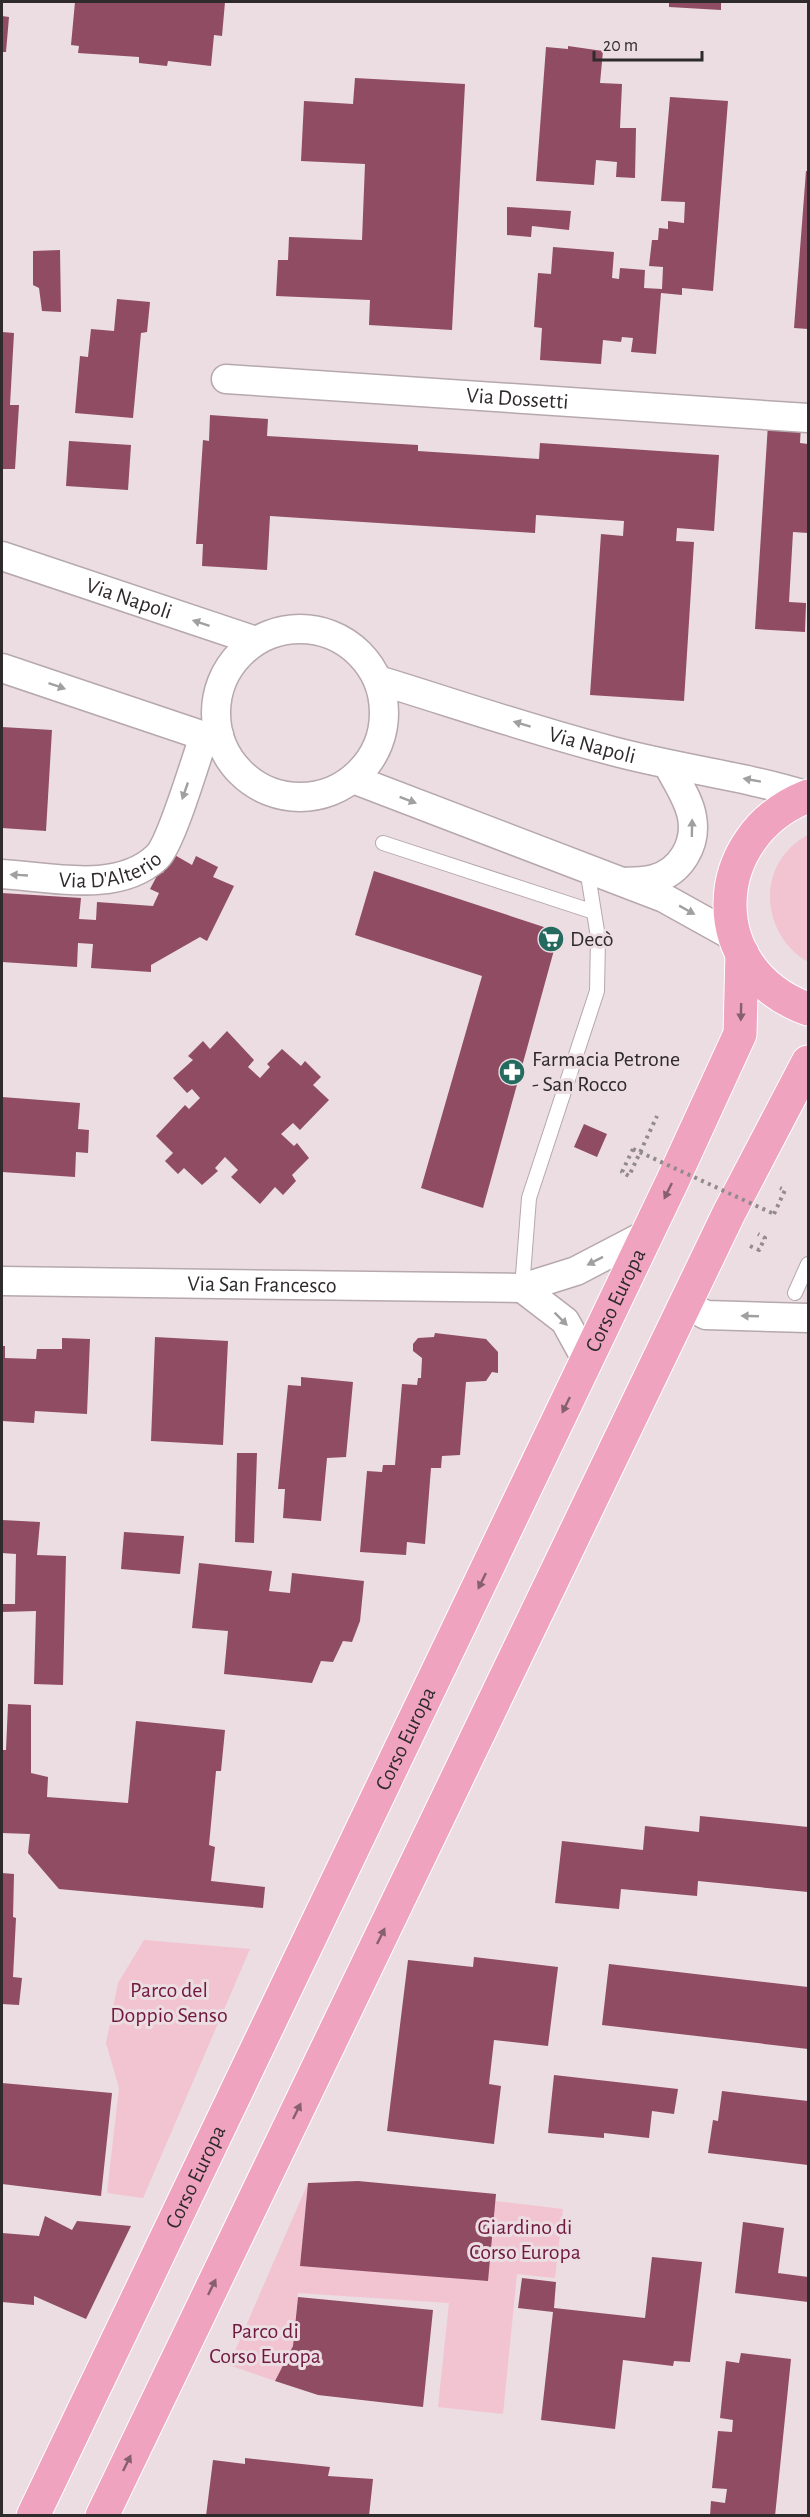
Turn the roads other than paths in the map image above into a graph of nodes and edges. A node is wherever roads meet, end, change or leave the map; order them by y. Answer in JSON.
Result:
{"nodes":[{"id":1,"x":226,"y":379,"type":"dead end"},
{"id":2,"x":808,"y":418,"type":"edge"},
{"id":3,"x":2,"y":556,"type":"edge"},
{"id":4,"x":256,"y":641,"type":"junction"},
{"id":5,"x":2,"y":668,"type":"edge"},
{"id":6,"x":378,"y":680,"type":"junction"},
{"id":7,"x":211,"y":736,"type":"junction"},
{"id":8,"x":668,"y":765,"type":"junction"},
{"id":9,"x":353,"y":779,"type":"junction"},
{"id":10,"x":808,"y":796,"type":"edge"},
{"id":11,"x":383,"y":843,"type":"dead end"},
{"id":12,"x":587,"y":869,"type":"junction"},
{"id":13,"x":2,"y":874,"type":"edge"},
{"id":14,"x":623,"y":883,"type":"junction"},
{"id":15,"x":594,"y":912,"type":"junction"},
{"id":16,"x":739,"y":946,"type":"junction"},
{"id":17,"x":808,"y":1009,"type":"edge"},
{"id":18,"x":808,"y":1062,"type":"edge"},
{"id":19,"x":647,"y":1234,"type":"junction"},
{"id":20,"x":808,"y":1264,"type":"edge"},
{"id":21,"x":2,"y":1281,"type":"edge"},
{"id":22,"x":522,"y":1288,"type":"junction"},
{"id":23,"x":795,"y":1293,"type":"dead end"},
{"id":24,"x":685,"y":1304,"type":"junction"},
{"id":25,"x":808,"y":1318,"type":"edge"},
{"id":26,"x":587,"y":1361,"type":"junction"},
{"id":27,"x":33,"y":2516,"type":"edge"},
{"id":28,"x":102,"y":2516,"type":"edge"}],
"edges":[{"from":1,"to":2,"type":"street","name":"Via Dossetti"},
{"from":4,"to":3,"type":"street","name":"Via Napoli","one_way":true},
{"from":4,"to":6,"type":"street"},
{"from":4,"to":7,"type":"street"},
{"from":5,"to":7,"type":"street","one_way":true},
{"from":8,"to":6,"type":"street","name":"Via Napoli","one_way":true},
{"from":6,"to":9,"type":"street"},
{"from":7,"to":9,"type":"street"},
{"from":7,"to":13,"type":"street","name":"Via D'Alterio","one_way":true},
{"from":10,"to":8,"type":"street","name":"Via Napoli","one_way":true},
{"from":14,"to":8,"type":"street","one_way":true},
{"from":9,"to":12,"type":"street","one_way":true},
{"from":10,"to":16,"type":"main road","name":"Corso Europa"},
{"from":11,"to":15,"type":"lane"},
{"from":12,"to":14,"type":"street"},
{"from":12,"to":15,"type":"lane"},
{"from":14,"to":16,"type":"street","one_way":true},
{"from":15,"to":22,"type":"lane"},
{"from":16,"to":17,"type":"main road"},
{"from":16,"to":19,"type":"main road","name":"Corso Europa","one_way":true},
{"from":18,"to":24,"type":"main road"},
{"from":19,"to":22,"type":"street","name":"Via San Francesco","one_way":true},
{"from":19,"to":26,"type":"main road","name":"Corso Europa"},
{"from":20,"to":23,"type":"lane"},
{"from":21,"to":22,"type":"street","name":"Via San Francesco"},
{"from":22,"to":26,"type":"street","one_way":true},
{"from":25,"to":24,"type":"street","one_way":true},
{"from":28,"to":24,"type":"main road","one_way":true},
{"from":26,"to":27,"type":"main road","name":"Corso Europa","one_way":true}]}
